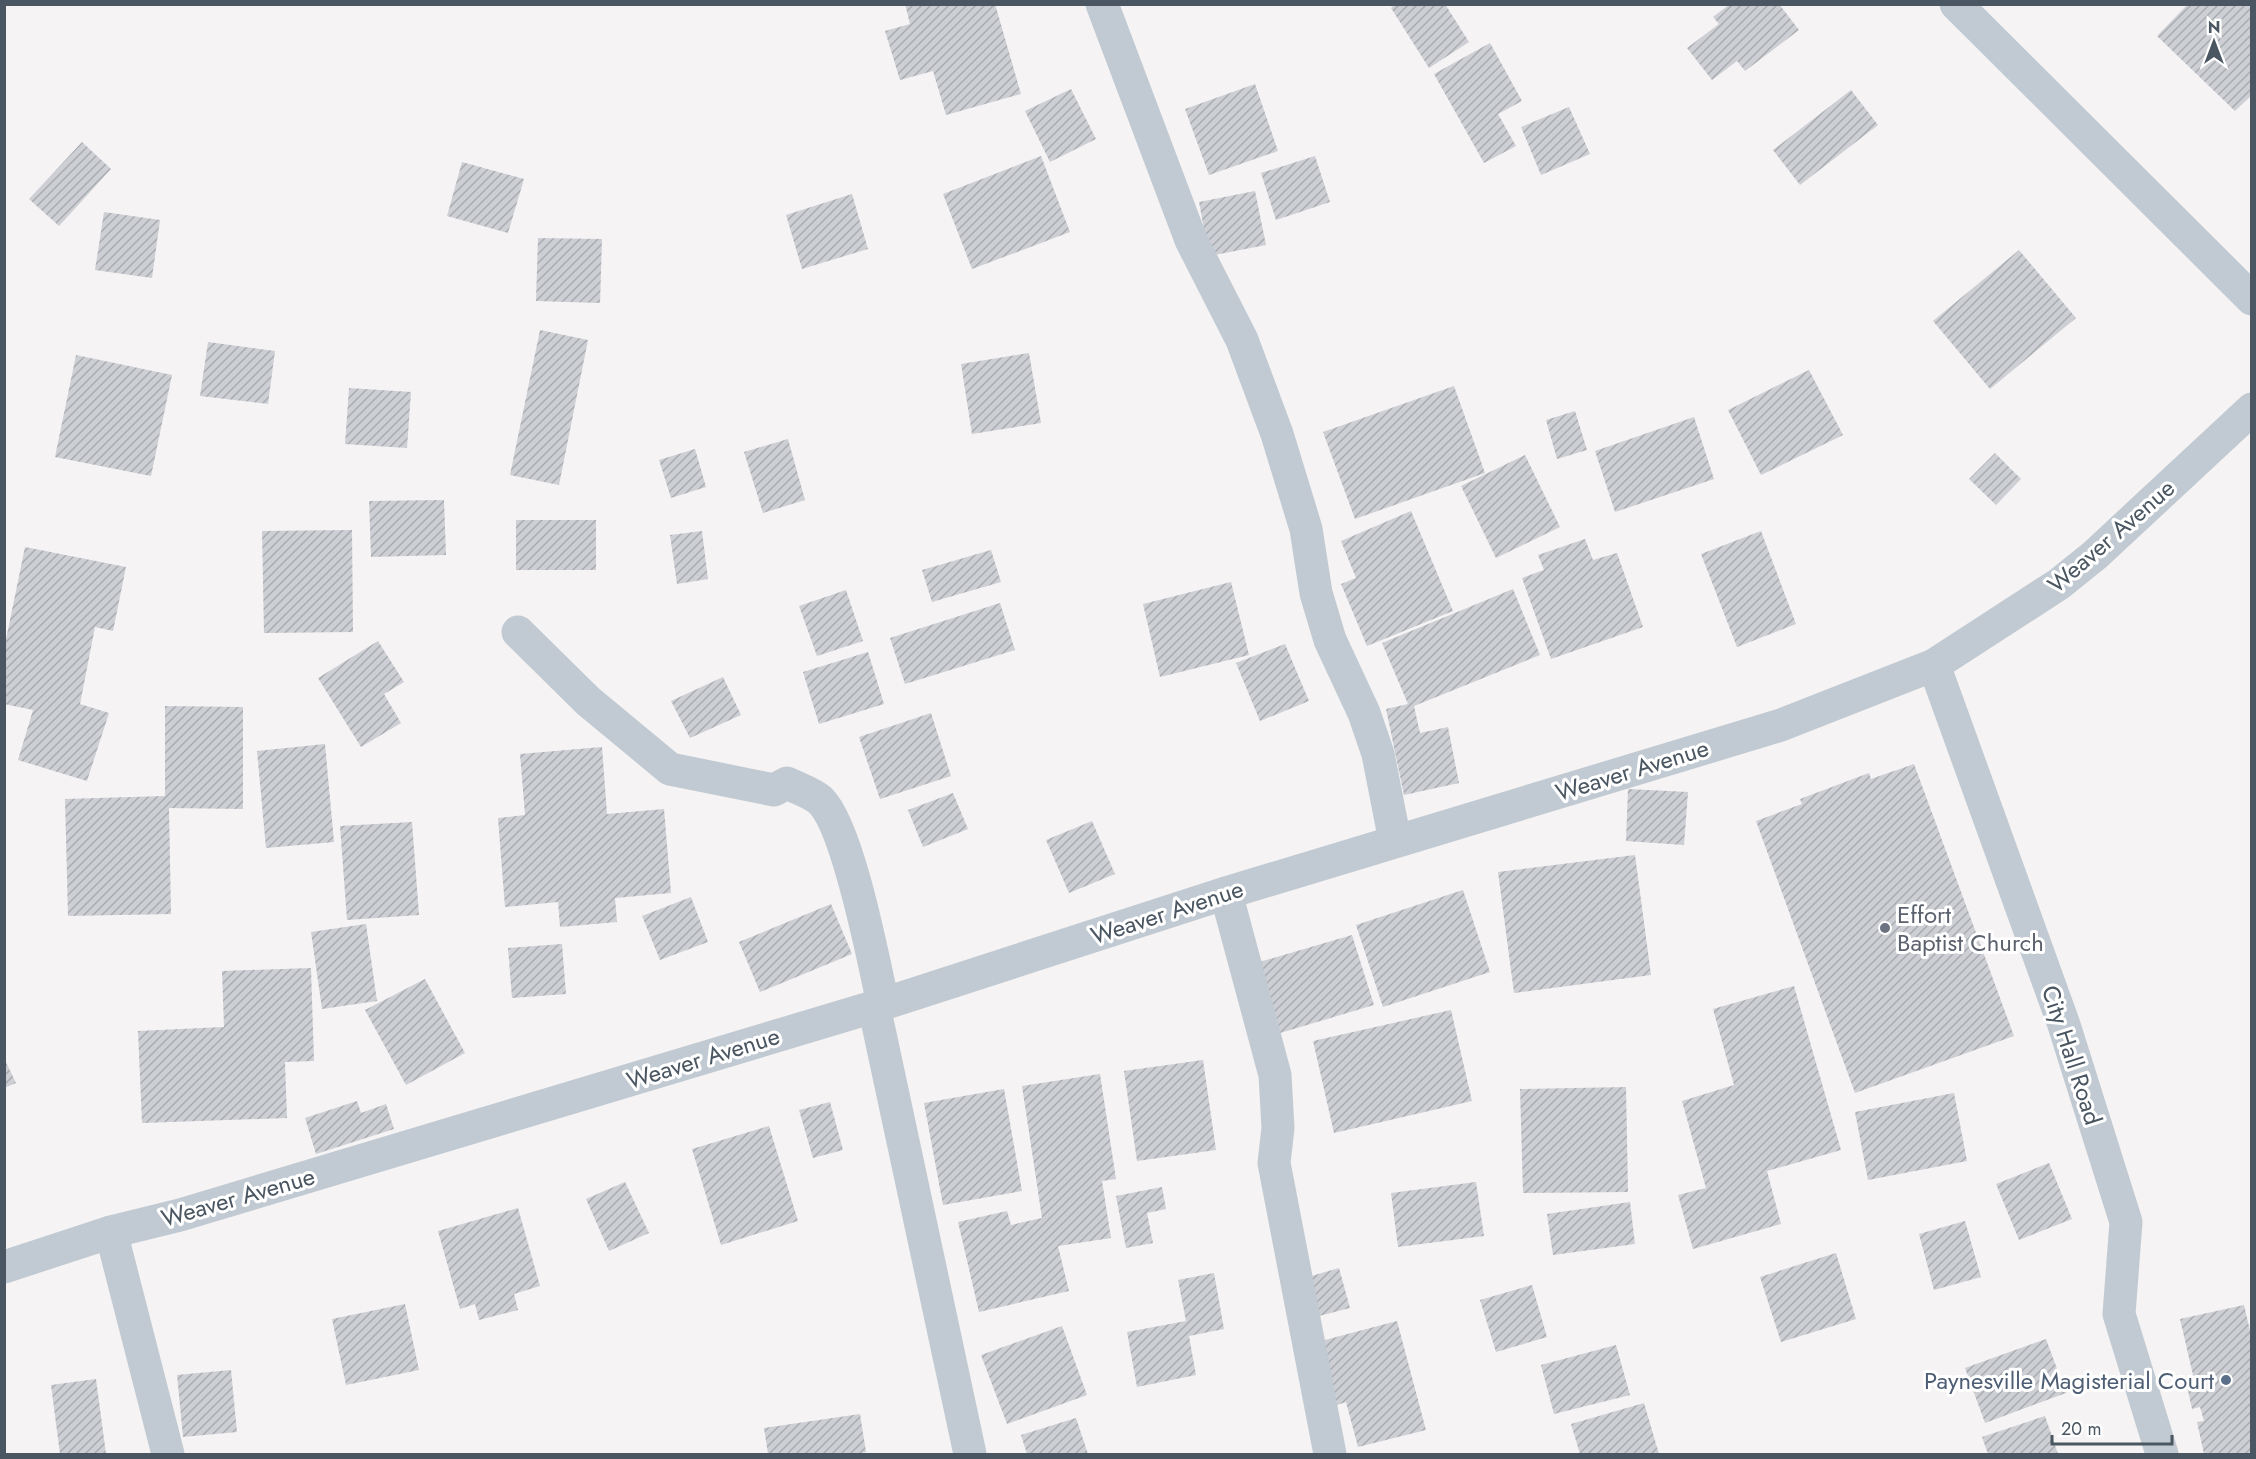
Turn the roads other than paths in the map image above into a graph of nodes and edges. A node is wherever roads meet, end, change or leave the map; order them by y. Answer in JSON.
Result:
{"nodes":[{"id":1,"x":1102,"y":4,"type":"edge"},
{"id":2,"x":1956,"y":4,"type":"edge"},
{"id":3,"x":2252,"y":299,"type":"edge"},
{"id":4,"x":2252,"y":409,"type":"edge"},
{"id":5,"x":518,"y":632,"type":"dead end"},
{"id":6,"x":1934,"y":665,"type":"junction"},
{"id":7,"x":1395,"y":841,"type":"junction"},
{"id":8,"x":1226,"y":893,"type":"junction"},
{"id":9,"x":879,"y":1005,"type":"junction"},
{"id":10,"x":111,"y":1232,"type":"junction"},
{"id":11,"x":4,"y":1267,"type":"edge"},
{"id":12,"x":168,"y":1455,"type":"edge"},
{"id":13,"x":970,"y":1455,"type":"edge"},
{"id":14,"x":1330,"y":1455,"type":"edge"},
{"id":15,"x":2162,"y":1455,"type":"edge"}],
"edges":[{"from":1,"to":7,"type":"street"},
{"from":2,"to":3,"type":"street"},
{"from":4,"to":6,"type":"street","name":"Weaver Avenue"},
{"from":5,"to":9,"type":"street"},
{"from":6,"to":7,"type":"street","name":"Weaver Avenue"},
{"from":6,"to":15,"type":"street","name":"City Hall Road"},
{"from":7,"to":8,"type":"street","name":"Weaver Avenue"},
{"from":8,"to":9,"type":"street","name":"Weaver Avenue"},
{"from":8,"to":14,"type":"street"},
{"from":9,"to":10,"type":"street","name":"Weaver Avenue"},
{"from":9,"to":13,"type":"street"},
{"from":10,"to":11,"type":"street","name":"Weaver Avenue"},
{"from":10,"to":12,"type":"street"}]}
